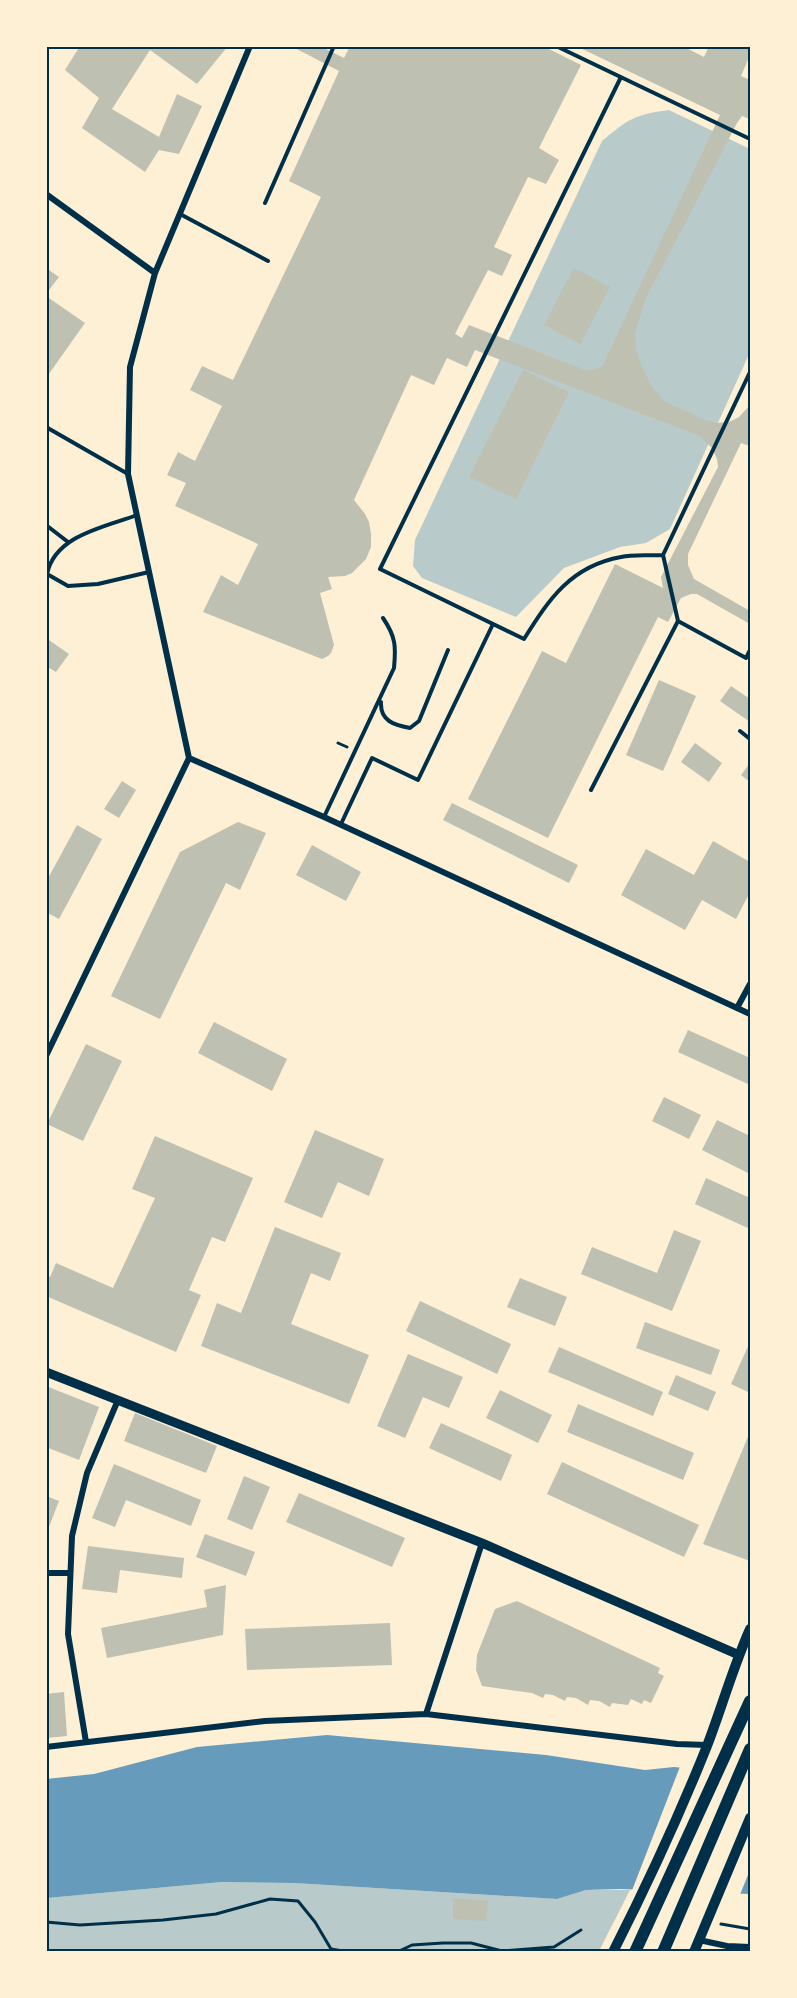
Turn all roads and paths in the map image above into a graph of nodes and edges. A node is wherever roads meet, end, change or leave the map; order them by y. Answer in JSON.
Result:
{"nodes":[{"id":1,"x":250,"y":46,"type":"edge"},
{"id":2,"x":334,"y":46,"type":"edge"},
{"id":3,"x":556,"y":46,"type":"edge"},
{"id":4,"x":621,"y":77,"type":"junction"},
{"id":5,"x":750,"y":139,"type":"edge"},
{"id":6,"x":46,"y":194,"type":"edge"},
{"id":7,"x":264,"y":203,"type":"dead end"},
{"id":8,"x":180,"y":214,"type":"junction"},
{"id":9,"x":268,"y":261,"type":"dead end"},
{"id":10,"x":155,"y":273,"type":"junction"},
{"id":11,"x":750,"y":372,"type":"edge"},
{"id":12,"x":46,"y":427,"type":"edge"},
{"id":13,"x":128,"y":474,"type":"junction"},
{"id":14,"x":136,"y":515,"type":"junction"},
{"id":15,"x":46,"y":525,"type":"edge"},
{"id":16,"x":68,"y":542,"type":"junction"},
{"id":17,"x":663,"y":555,"type":"junction"},
{"id":18,"x":149,"y":572,"type":"junction"},
{"id":19,"x":47,"y":573,"type":"edge"},
{"id":20,"x":383,"y":618,"type":"dead end"},
{"id":21,"x":678,"y":621,"type":"junction"},
{"id":22,"x":493,"y":624,"type":"junction"},
{"id":23,"x":448,"y":650,"type":"dead end"},
{"id":24,"x":750,"y":650,"type":"edge"},
{"id":25,"x":381,"y":698,"type":"junction"},
{"id":26,"x":740,"y":731,"type":"dead end"},
{"id":27,"x":750,"y":739,"type":"edge"},
{"id":28,"x":189,"y":758,"type":"junction"},
{"id":29,"x":591,"y":790,"type":"dead end"},
{"id":30,"x":324,"y":817,"type":"junction"},
{"id":31,"x":340,"y":825,"type":"junction"},
{"id":32,"x":750,"y":984,"type":"edge"},
{"id":33,"x":737,"y":1008,"type":"junction"},
{"id":34,"x":750,"y":1014,"type":"edge"},
{"id":35,"x":46,"y":1056,"type":"edge"},
{"id":36,"x":46,"y":1372,"type":"edge"},
{"id":37,"x":118,"y":1400,"type":"junction"},
{"id":38,"x":482,"y":1543,"type":"junction"},
{"id":39,"x":46,"y":1573,"type":"edge"},
{"id":40,"x":70,"y":1573,"type":"junction"},
{"id":41,"x":750,"y":1629,"type":"edge"},
{"id":42,"x":745,"y":1655,"type":"edge"},
{"id":43,"x":750,"y":1701,"type":"edge"},
{"id":44,"x":426,"y":1714,"type":"junction"},
{"id":45,"x":86,"y":1742,"type":"junction"},
{"id":46,"x":707,"y":1745,"type":"junction"},
{"id":47,"x":46,"y":1748,"type":"edge"},
{"id":48,"x":750,"y":1749,"type":"edge"},
{"id":49,"x":750,"y":1818,"type":"edge"},
{"id":50,"x":709,"y":1918,"type":"junction"},
{"id":51,"x":46,"y":1922,"type":"edge"},
{"id":52,"x":750,"y":1929,"type":"edge"},
{"id":53,"x":581,"y":1930,"type":"dead end"},
{"id":54,"x":554,"y":1947,"type":"junction"},
{"id":55,"x":750,"y":1947,"type":"edge"},
{"id":56,"x":696,"y":1948,"type":"edge"},
{"id":57,"x":349,"y":1952,"type":"edge"},
{"id":58,"x":397,"y":1952,"type":"edge"},
{"id":59,"x":551,"y":1952,"type":"edge"},
{"id":60,"x":613,"y":1952,"type":"edge"},
{"id":61,"x":635,"y":1952,"type":"edge"},
{"id":62,"x":663,"y":1952,"type":"edge"}],
"edges":[{"from":1,"to":8,"type":"street"},
{"from":2,"to":7,"type":"lane"},
{"from":3,"to":4,"type":"lane"},
{"from":4,"to":5,"type":"lane"},
{"from":4,"to":22,"type":"lane"},
{"from":6,"to":10,"type":"street"},
{"from":8,"to":9,"type":"lane"},
{"from":8,"to":10,"type":"street"},
{"from":10,"to":13,"type":"street"},
{"from":11,"to":17,"type":"lane"},
{"from":12,"to":13,"type":"lane"},
{"from":13,"to":14,"type":"street"},
{"from":14,"to":16,"type":"lane"},
{"from":14,"to":18,"type":"street"},
{"from":15,"to":16,"type":"lane"},
{"from":16,"to":19,"type":"lane"},
{"from":17,"to":21,"type":"lane"},
{"from":17,"to":22,"type":"lane"},
{"from":18,"to":19,"type":"lane"},
{"from":18,"to":28,"type":"street"},
{"from":20,"to":25,"type":"lane"},
{"from":21,"to":24,"type":"lane"},
{"from":21,"to":29,"type":"lane"},
{"from":22,"to":31,"type":"lane"},
{"from":23,"to":25,"type":"lane"},
{"from":25,"to":30,"type":"lane"},
{"from":26,"to":27,"type":"lane"},
{"from":28,"to":30,"type":"street"},
{"from":28,"to":35,"type":"street"},
{"from":30,"to":31,"type":"street"},
{"from":31,"to":33,"type":"street"},
{"from":32,"to":33,"type":"street"},
{"from":33,"to":34,"type":"street"},
{"from":36,"to":37,"type":"street"},
{"from":37,"to":38,"type":"street"},
{"from":37,"to":40,"type":"street"},
{"from":38,"to":42,"type":"street"},
{"from":38,"to":44,"type":"street"},
{"from":39,"to":40,"type":"street"},
{"from":40,"to":45,"type":"street"},
{"from":41,"to":42,"type":"main road"},
{"from":42,"to":46,"type":"main road"},
{"from":43,"to":61,"type":"main road"},
{"from":44,"to":45,"type":"street"},
{"from":44,"to":46,"type":"street"},
{"from":45,"to":47,"type":"street"},
{"from":46,"to":60,"type":"main road"},
{"from":48,"to":62,"type":"main road"},
{"from":49,"to":50,"type":"main road"},
{"from":50,"to":52,"type":"path"},
{"from":50,"to":56,"type":"main road"},
{"from":51,"to":57,"type":"path"},
{"from":53,"to":54,"type":"path"},
{"from":54,"to":58,"type":"path"},
{"from":54,"to":59,"type":"path"},
{"from":55,"to":56,"type":"street"}]}
